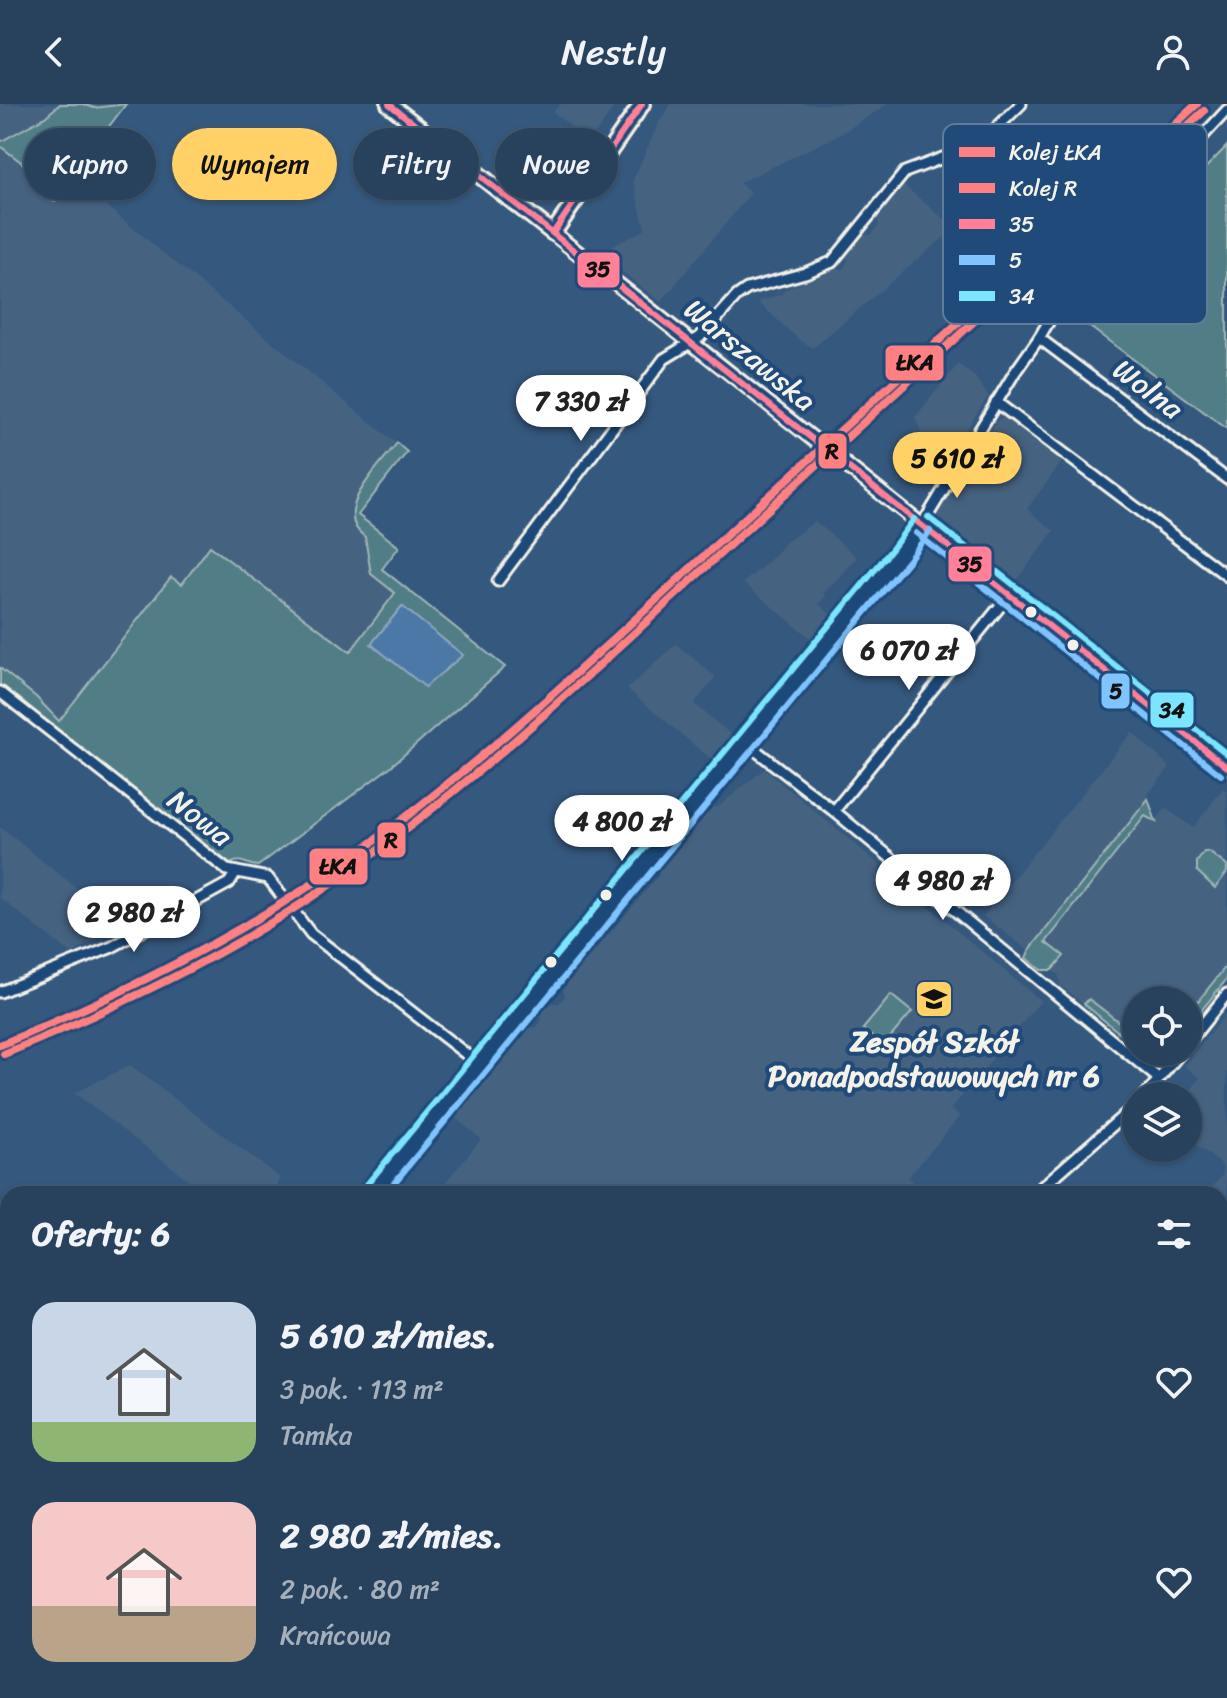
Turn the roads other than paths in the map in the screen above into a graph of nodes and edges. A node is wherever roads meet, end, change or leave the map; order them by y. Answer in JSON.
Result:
{"nodes":[{"id":1,"x":389,"y":104,"type":"edge"},
{"id":2,"x":642,"y":104,"type":"edge"},
{"id":3,"x":1021,"y":104,"type":"edge"},
{"id":4,"x":1227,"y":110,"type":"edge"},
{"id":5,"x":1000,"y":124,"type":"edge"},
{"id":6,"x":1207,"y":132,"type":"edge"},
{"id":7,"x":943,"y":158,"type":"edge"},
{"id":8,"x":553,"y":233,"type":"junction"},
{"id":9,"x":1047,"y":324,"type":"edge"},
{"id":10,"x":1039,"y":338,"type":"junction"},
{"id":11,"x":693,"y":342,"type":"junction"},
{"id":12,"x":996,"y":402,"type":"junction"},
{"id":13,"x":1227,"y":479,"type":"edge"},
{"id":14,"x":922,"y":525,"type":"junction"},
{"id":15,"x":1227,"y":576,"type":"edge"},
{"id":16,"x":498,"y":581,"type":"dead end"},
{"id":17,"x":1010,"y":594,"type":"junction"},
{"id":18,"x":0,"y":692,"type":"edge"},
{"id":19,"x":745,"y":742,"type":"junction"},
{"id":20,"x":1227,"y":767,"type":"edge"},
{"id":21,"x":834,"y":811,"type":"junction"},
{"id":22,"x":236,"y":872,"type":"junction"},
{"id":23,"x":0,"y":992,"type":"edge"},
{"id":24,"x":1227,"y":994,"type":"edge"},
{"id":25,"x":1202,"y":1025,"type":"edge"},
{"id":26,"x":479,"y":1064,"type":"junction"},
{"id":27,"x":1170,"y":1066,"type":"edge"},
{"id":28,"x":1159,"y":1079,"type":"junction"},
{"id":29,"x":1157,"y":1082,"type":"edge"},
{"id":30,"x":1122,"y":1117,"type":"edge"},
{"id":31,"x":379,"y":1186,"type":"edge"},
{"id":32,"x":1043,"y":1186,"type":"edge"}],
"edges":[{"from":1,"to":8,"type":"main road","name":"Warszawska"},
{"from":2,"to":8,"type":"main road"},
{"from":3,"to":5,"type":"street"},
{"from":4,"to":6,"type":"street"},
{"from":7,"to":11,"type":"street"},
{"from":8,"to":11,"type":"main road","name":"Warszawska"},
{"from":9,"to":10,"type":"street"},
{"from":10,"to":12,"type":"street"},
{"from":10,"to":13,"type":"street","name":"Wolna"},
{"from":11,"to":14,"type":"main road","name":"Warszawska"},
{"from":11,"to":16,"type":"street"},
{"from":12,"to":14,"type":"street"},
{"from":12,"to":15,"type":"street"},
{"from":14,"to":17,"type":"main road","name":"Warszawska"},
{"from":14,"to":19,"type":"main road"},
{"from":17,"to":20,"type":"main road","name":"Warszawska"},
{"from":17,"to":21,"type":"street"},
{"from":18,"to":22,"type":"street","name":"Nowa"},
{"from":19,"to":21,"type":"street"},
{"from":19,"to":26,"type":"main road"},
{"from":21,"to":28,"type":"street"},
{"from":22,"to":23,"type":"street"},
{"from":22,"to":26,"type":"street","name":"Nowa"},
{"from":24,"to":25,"type":"street"},
{"from":26,"to":31,"type":"main road"},
{"from":27,"to":28,"type":"street"},
{"from":28,"to":29,"type":"street"},
{"from":30,"to":32,"type":"street"}]}
